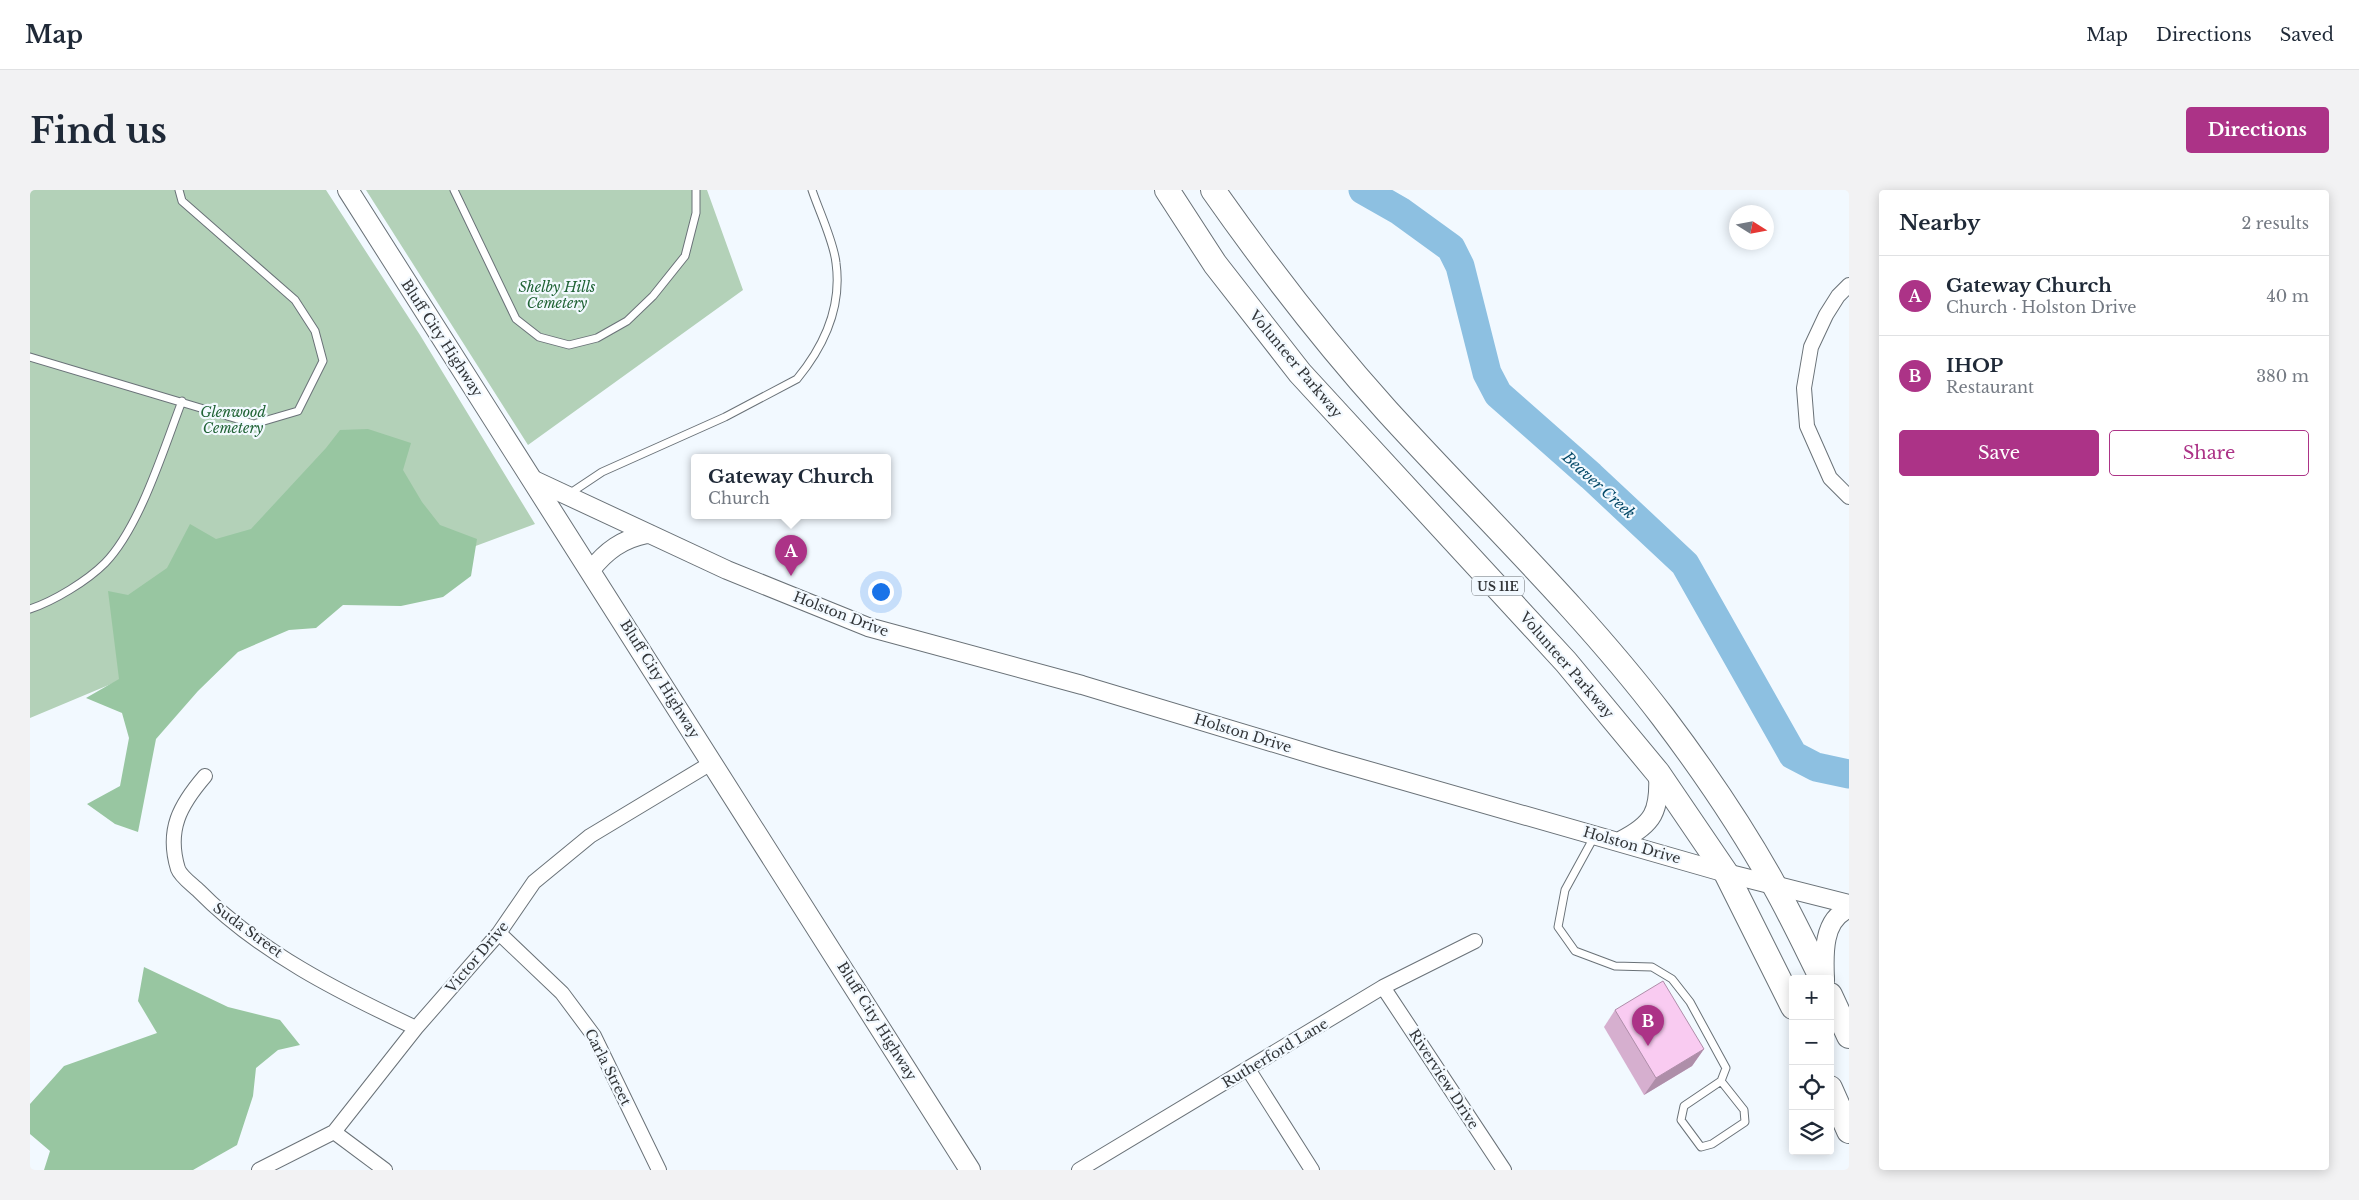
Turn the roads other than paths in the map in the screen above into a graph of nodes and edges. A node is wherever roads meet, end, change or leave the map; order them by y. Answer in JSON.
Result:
{"nodes":[{"id":1,"x":179,"y":190,"type":"edge"},
{"id":2,"x":348,"y":190,"type":"edge"},
{"id":3,"x":454,"y":190,"type":"edge"},
{"id":4,"x":696,"y":190,"type":"edge"},
{"id":5,"x":812,"y":190,"type":"edge"},
{"id":6,"x":1167,"y":190,"type":"edge"},
{"id":7,"x":1213,"y":190,"type":"edge"},
{"id":8,"x":1849,"y":285,"type":"edge"},
{"id":9,"x":30,"y":356,"type":"edge"},
{"id":10,"x":182,"y":401,"type":"junction"},
{"id":11,"x":534,"y":480,"type":"junction"},
{"id":12,"x":567,"y":496,"type":"junction"},
{"id":13,"x":1849,"y":497,"type":"edge"},
{"id":14,"x":647,"y":534,"type":"junction"},
{"id":15,"x":591,"y":570,"type":"junction"},
{"id":16,"x":30,"y":609,"type":"edge"},
{"id":17,"x":713,"y":762,"type":"junction"},
{"id":18,"x":1658,"y":773,"type":"junction"},
{"id":19,"x":205,"y":776,"type":"dead end"},
{"id":20,"x":1596,"y":834,"type":"junction"},
{"id":21,"x":1620,"y":841,"type":"junction"},
{"id":22,"x":1726,"y":872,"type":"junction"},
{"id":23,"x":1774,"y":884,"type":"junction"},
{"id":24,"x":1849,"y":904,"type":"edge"},
{"id":25,"x":1849,"y":909,"type":"edge"},
{"id":26,"x":499,"y":933,"type":"junction"},
{"id":27,"x":1474,"y":940,"type":"dead end"},
{"id":28,"x":1821,"y":975,"type":"edge"},
{"id":29,"x":1823,"y":975,"type":"edge"},
{"id":30,"x":1383,"y":987,"type":"junction"},
{"id":31,"x":1789,"y":999,"type":"edge"},
{"id":32,"x":1834,"y":1004,"type":"edge"},
{"id":33,"x":416,"y":1028,"type":"junction"},
{"id":34,"x":1849,"y":1036,"type":"edge"},
{"id":35,"x":1248,"y":1069,"type":"junction"},
{"id":36,"x":1721,"y":1081,"type":"junction"},
{"id":37,"x":1834,"y":1097,"type":"edge"},
{"id":38,"x":1849,"y":1130,"type":"edge"},
{"id":39,"x":334,"y":1132,"type":"junction"},
{"id":40,"x":259,"y":1170,"type":"edge"},
{"id":41,"x":385,"y":1170,"type":"edge"},
{"id":42,"x":659,"y":1170,"type":"edge"},
{"id":43,"x":970,"y":1170,"type":"edge"},
{"id":44,"x":1079,"y":1170,"type":"edge"},
{"id":45,"x":1312,"y":1170,"type":"edge"},
{"id":46,"x":1504,"y":1170,"type":"edge"}],
"edges":[{"from":1,"to":10,"type":"lane"},
{"from":2,"to":11,"type":"main road","name":"Bluff City Highway"},
{"from":3,"to":4,"type":"lane"},
{"from":5,"to":12,"type":"lane"},
{"from":6,"to":18,"type":"highway","name":"Volunteer Parkway","number":"US 11E"},
{"from":7,"to":23,"type":"highway","number":"US 11E"},
{"from":8,"to":13,"type":"street"},
{"from":9,"to":10,"type":"lane"},
{"from":10,"to":16,"type":"lane"},
{"from":11,"to":12,"type":"street","name":"Holston Drive"},
{"from":11,"to":15,"type":"main road","name":"Bluff City Highway"},
{"from":12,"to":14,"type":"street","name":"Holston Drive"},
{"from":14,"to":15,"type":"street"},
{"from":14,"to":20,"type":"street","name":"Holston Drive"},
{"from":15,"to":17,"type":"main road","name":"Bluff City Highway"},
{"from":17,"to":26,"type":"street","name":"Victor Drive"},
{"from":17,"to":43,"type":"main road","name":"Bluff City Highway"},
{"from":18,"to":21,"type":"street"},
{"from":18,"to":22,"type":"highway","name":"Volunteer Parkway","number":"US 11E"},
{"from":19,"to":33,"type":"street","name":"Suda Street"},
{"from":20,"to":21,"type":"street","name":"Holston Drive"},
{"from":20,"to":36,"type":"lane"},
{"from":21,"to":22,"type":"street","name":"Holston Drive"},
{"from":22,"to":23,"type":"street","name":"Holston Drive"},
{"from":22,"to":31,"type":"highway","name":"Volunteer Parkway","number":"US 11E"},
{"from":23,"to":24,"type":"street","name":"Holston Drive"},
{"from":23,"to":28,"type":"highway","number":"US 11E"},
{"from":25,"to":29,"type":"street"},
{"from":26,"to":33,"type":"street","name":"Victor Drive"},
{"from":26,"to":42,"type":"street","name":"Carla Street"},
{"from":27,"to":30,"type":"street","name":"Rutherford Lane"},
{"from":30,"to":35,"type":"street","name":"Rutherford Lane"},
{"from":30,"to":46,"type":"street","name":"Riverview Drive"},
{"from":32,"to":34,"type":"highway"},
{"from":33,"to":39,"type":"street","name":"Victor Drive"},
{"from":35,"to":44,"type":"street","name":"Rutherford Lane"},
{"from":35,"to":45,"type":"street"},
{"from":36,"to":36,"type":"lane"},
{"from":37,"to":38,"type":"highway"},
{"from":39,"to":40,"type":"street","name":"Victor Drive"},
{"from":39,"to":41,"type":"street"}]}
